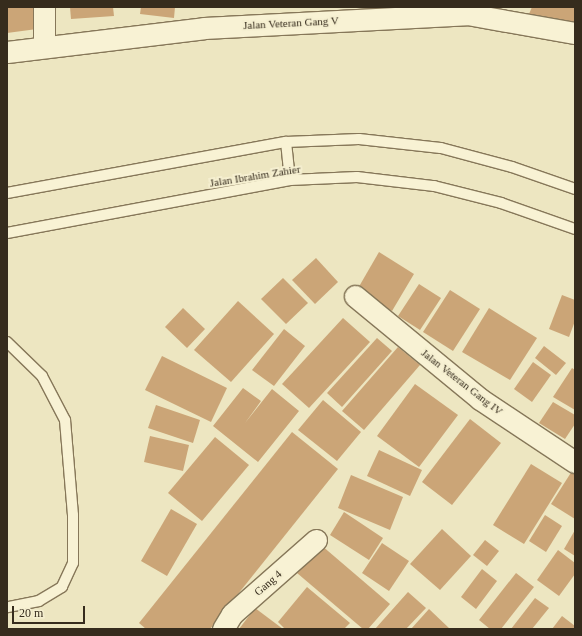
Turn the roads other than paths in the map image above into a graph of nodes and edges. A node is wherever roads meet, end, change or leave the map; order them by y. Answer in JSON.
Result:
{"nodes":[{"id":1,"x":44,"y":7,"type":"edge"},
{"id":2,"x":464,"y":11,"type":"edge"},
{"id":3,"x":503,"y":14,"type":"edge"},
{"id":4,"x":575,"y":33,"type":"edge"},
{"id":5,"x":44,"y":46,"type":"junction"},
{"id":6,"x":7,"y":52,"type":"edge"},
{"id":7,"x":286,"y":142,"type":"junction"},
{"id":8,"x":290,"y":180,"type":"junction"},
{"id":9,"x":575,"y":189,"type":"edge"},
{"id":10,"x":7,"y":194,"type":"edge"},
{"id":11,"x":575,"y":229,"type":"edge"},
{"id":12,"x":7,"y":233,"type":"edge"},
{"id":13,"x":355,"y":296,"type":"dead end"},
{"id":14,"x":7,"y":342,"type":"edge"},
{"id":15,"x":575,"y":462,"type":"edge"},
{"id":16,"x":316,"y":540,"type":"dead end"},
{"id":17,"x":7,"y":607,"type":"edge"},
{"id":18,"x":223,"y":629,"type":"edge"}],
"edges":[{"from":1,"to":5,"type":"street"},
{"from":2,"to":3,"type":"street","name":"Jalan Veteran Gang V"},
{"from":2,"to":5,"type":"street","name":"Jalan Veteran Gang V"},
{"from":3,"to":4,"type":"street","name":"Jalan Veteran Gang V"},
{"from":5,"to":6,"type":"street","name":"Jalan Veteran Gang V"},
{"from":7,"to":8,"type":"lane"},
{"from":7,"to":9,"type":"lane"},
{"from":7,"to":10,"type":"lane"},
{"from":8,"to":11,"type":"lane","name":"Jalan Ibrahim Zahier"},
{"from":8,"to":12,"type":"lane","name":"Jalan Ibrahim Zahier"},
{"from":13,"to":15,"type":"street","name":"Jalan Veteran Gang IV"},
{"from":14,"to":17,"type":"lane"},
{"from":16,"to":18,"type":"street","name":"Gang 4"}]}
